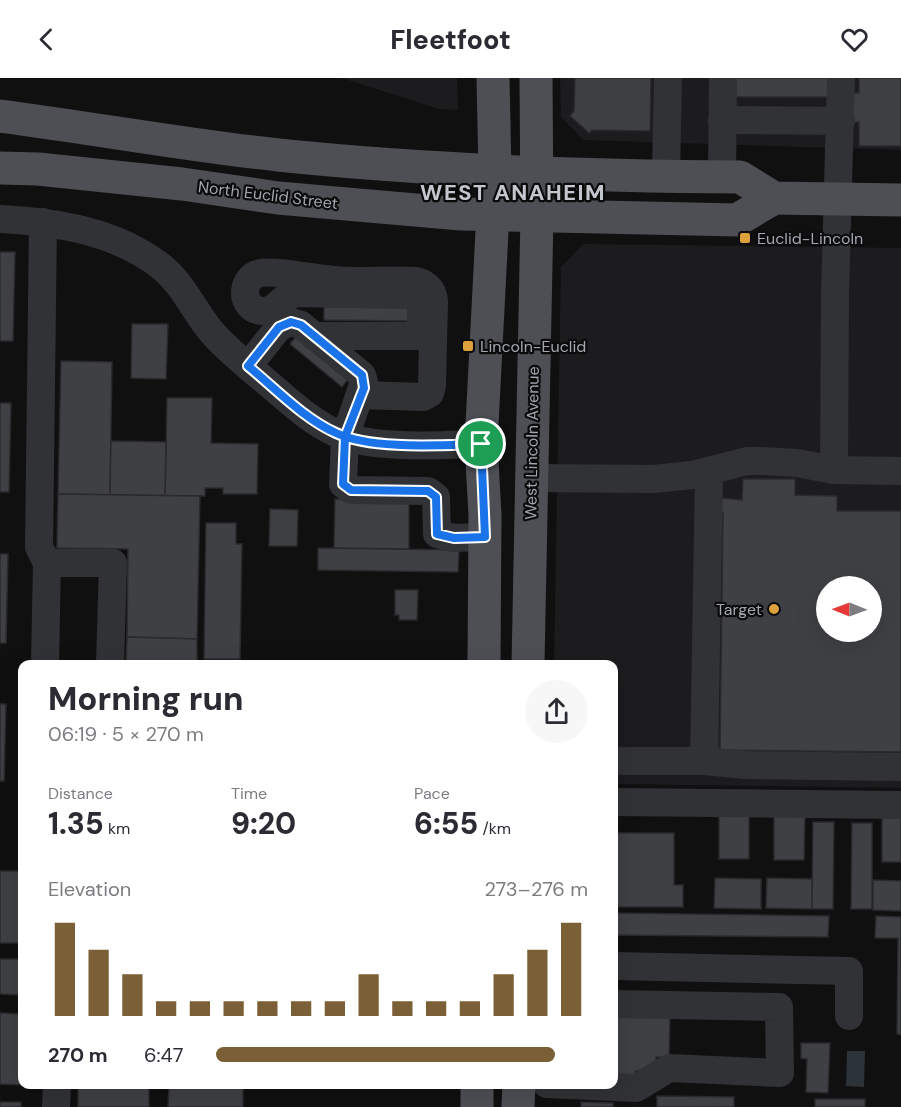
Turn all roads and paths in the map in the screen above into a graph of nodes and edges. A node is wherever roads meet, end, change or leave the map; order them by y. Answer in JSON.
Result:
{"nodes":[{"id":1,"x":493,"y":78,"type":"edge"},
{"id":2,"x":536,"y":78,"type":"edge"},
{"id":3,"x":668,"y":78,"type":"edge"},
{"id":4,"x":723,"y":78,"type":"edge"},
{"id":5,"x":841,"y":78,"type":"edge"},
{"id":6,"x":0,"y":116,"type":"edge"},
{"id":7,"x":722,"y":120,"type":"junction"},
{"id":8,"x":841,"y":121,"type":"junction"},
{"id":9,"x":0,"y":168,"type":"edge"},
{"id":10,"x":495,"y":172,"type":"junction"},
{"id":11,"x":537,"y":172,"type":"junction"},
{"id":12,"x":666,"y":175,"type":"junction"},
{"id":13,"x":722,"y":177,"type":"junction"},
{"id":14,"x":774,"y":198,"type":"junction"},
{"id":15,"x":838,"y":200,"type":"junction"},
{"id":16,"x":901,"y":200,"type":"edge"},
{"id":17,"x":492,"y":215,"type":"junction"},
{"id":18,"x":537,"y":215,"type":"junction"},
{"id":19,"x":0,"y":219,"type":"edge"},
{"id":20,"x":43,"y":222,"type":"junction"},
{"id":21,"x":315,"y":336,"type":"junction"},
{"id":22,"x":248,"y":366,"type":"junction"},
{"id":23,"x":361,"y":395,"type":"junction"},
{"id":24,"x":345,"y":437,"type":"junction"},
{"id":25,"x":481,"y":444,"type":"junction"},
{"id":26,"x":834,"y":470,"type":"junction"},
{"id":27,"x":901,"y":471,"type":"edge"},
{"id":28,"x":709,"y":472,"type":"junction"},
{"id":29,"x":532,"y":478,"type":"junction"},
{"id":30,"x":485,"y":537,"type":"junction"},
{"id":31,"x":47,"y":563,"type":"junction"},
{"id":32,"x":45,"y":660,"type":"edge"},
{"id":33,"x":110,"y":660,"type":"edge"},
{"id":34,"x":484,"y":660,"type":"edge"},
{"id":35,"x":528,"y":660,"type":"edge"},
{"id":36,"x":618,"y":761,"type":"edge"},
{"id":37,"x":704,"y":762,"type":"junction"},
{"id":38,"x":901,"y":767,"type":"edge"},
{"id":39,"x":618,"y":802,"type":"edge"},
{"id":40,"x":901,"y":805,"type":"edge"},
{"id":41,"x":618,"y":966,"type":"edge"},
{"id":42,"x":618,"y":1004,"type":"edge"},
{"id":43,"x":849,"y":1016,"type":"dead end"},
{"id":44,"x":618,"y":1087,"type":"edge"},
{"id":45,"x":57,"y":1089,"type":"edge"},
{"id":46,"x":477,"y":1089,"type":"edge"},
{"id":47,"x":519,"y":1089,"type":"edge"},
{"id":48,"x":56,"y":1107,"type":"edge"},
{"id":49,"x":477,"y":1107,"type":"edge"},
{"id":50,"x":518,"y":1107,"type":"edge"}],
"edges":[{"from":1,"to":10,"type":"main road"},
{"from":2,"to":11,"type":"main road","name":"West Lincoln Avenue"},
{"from":3,"to":12,"type":"street"},
{"from":4,"to":7,"type":"street"},
{"from":5,"to":8,"type":"street"},
{"from":6,"to":10,"type":"main road"},
{"from":7,"to":8,"type":"street"},
{"from":7,"to":13,"type":"street"},
{"from":8,"to":15,"type":"street"},
{"from":9,"to":17,"type":"main road","name":"North Euclid Street"},
{"from":10,"to":11,"type":"main road"},
{"from":10,"to":17,"type":"main road"},
{"from":11,"to":12,"type":"main road"},
{"from":11,"to":18,"type":"main road","name":"West Lincoln Avenue"},
{"from":12,"to":13,"type":"main road"},
{"from":13,"to":14,"type":"main road"},
{"from":14,"to":15,"type":"main road"},
{"from":14,"to":18,"type":"main road","name":"North Euclid Street"},
{"from":15,"to":16,"type":"main road"},
{"from":15,"to":26,"type":"street"},
{"from":17,"to":18,"type":"main road","name":"North Euclid Street"},
{"from":17,"to":25,"type":"main road"},
{"from":18,"to":29,"type":"main road","name":"West Lincoln Avenue"},
{"from":19,"to":20,"type":"street"},
{"from":20,"to":22,"type":"street"},
{"from":20,"to":31,"type":"street"},
{"from":21,"to":22,"type":"street"},
{"from":21,"to":23,"type":"street"},
{"from":21,"to":23,"type":"street"},
{"from":22,"to":24,"type":"street"},
{"from":23,"to":24,"type":"street"},
{"from":24,"to":25,"type":"street"},
{"from":24,"to":30,"type":"street"},
{"from":25,"to":30,"type":"main road"},
{"from":26,"to":27,"type":"street"},
{"from":26,"to":28,"type":"street"},
{"from":28,"to":29,"type":"street"},
{"from":28,"to":37,"type":"street"},
{"from":29,"to":35,"type":"main road","name":"West Lincoln Avenue"},
{"from":30,"to":34,"type":"main road"},
{"from":31,"to":32,"type":"street"},
{"from":31,"to":33,"type":"street"},
{"from":36,"to":37,"type":"street"},
{"from":37,"to":38,"type":"street"},
{"from":39,"to":40,"type":"street"},
{"from":41,"to":43,"type":"street"},
{"from":42,"to":44,"type":"street"},
{"from":45,"to":48,"type":"street"},
{"from":46,"to":49,"type":"main road"},
{"from":47,"to":50,"type":"main road"}]}
